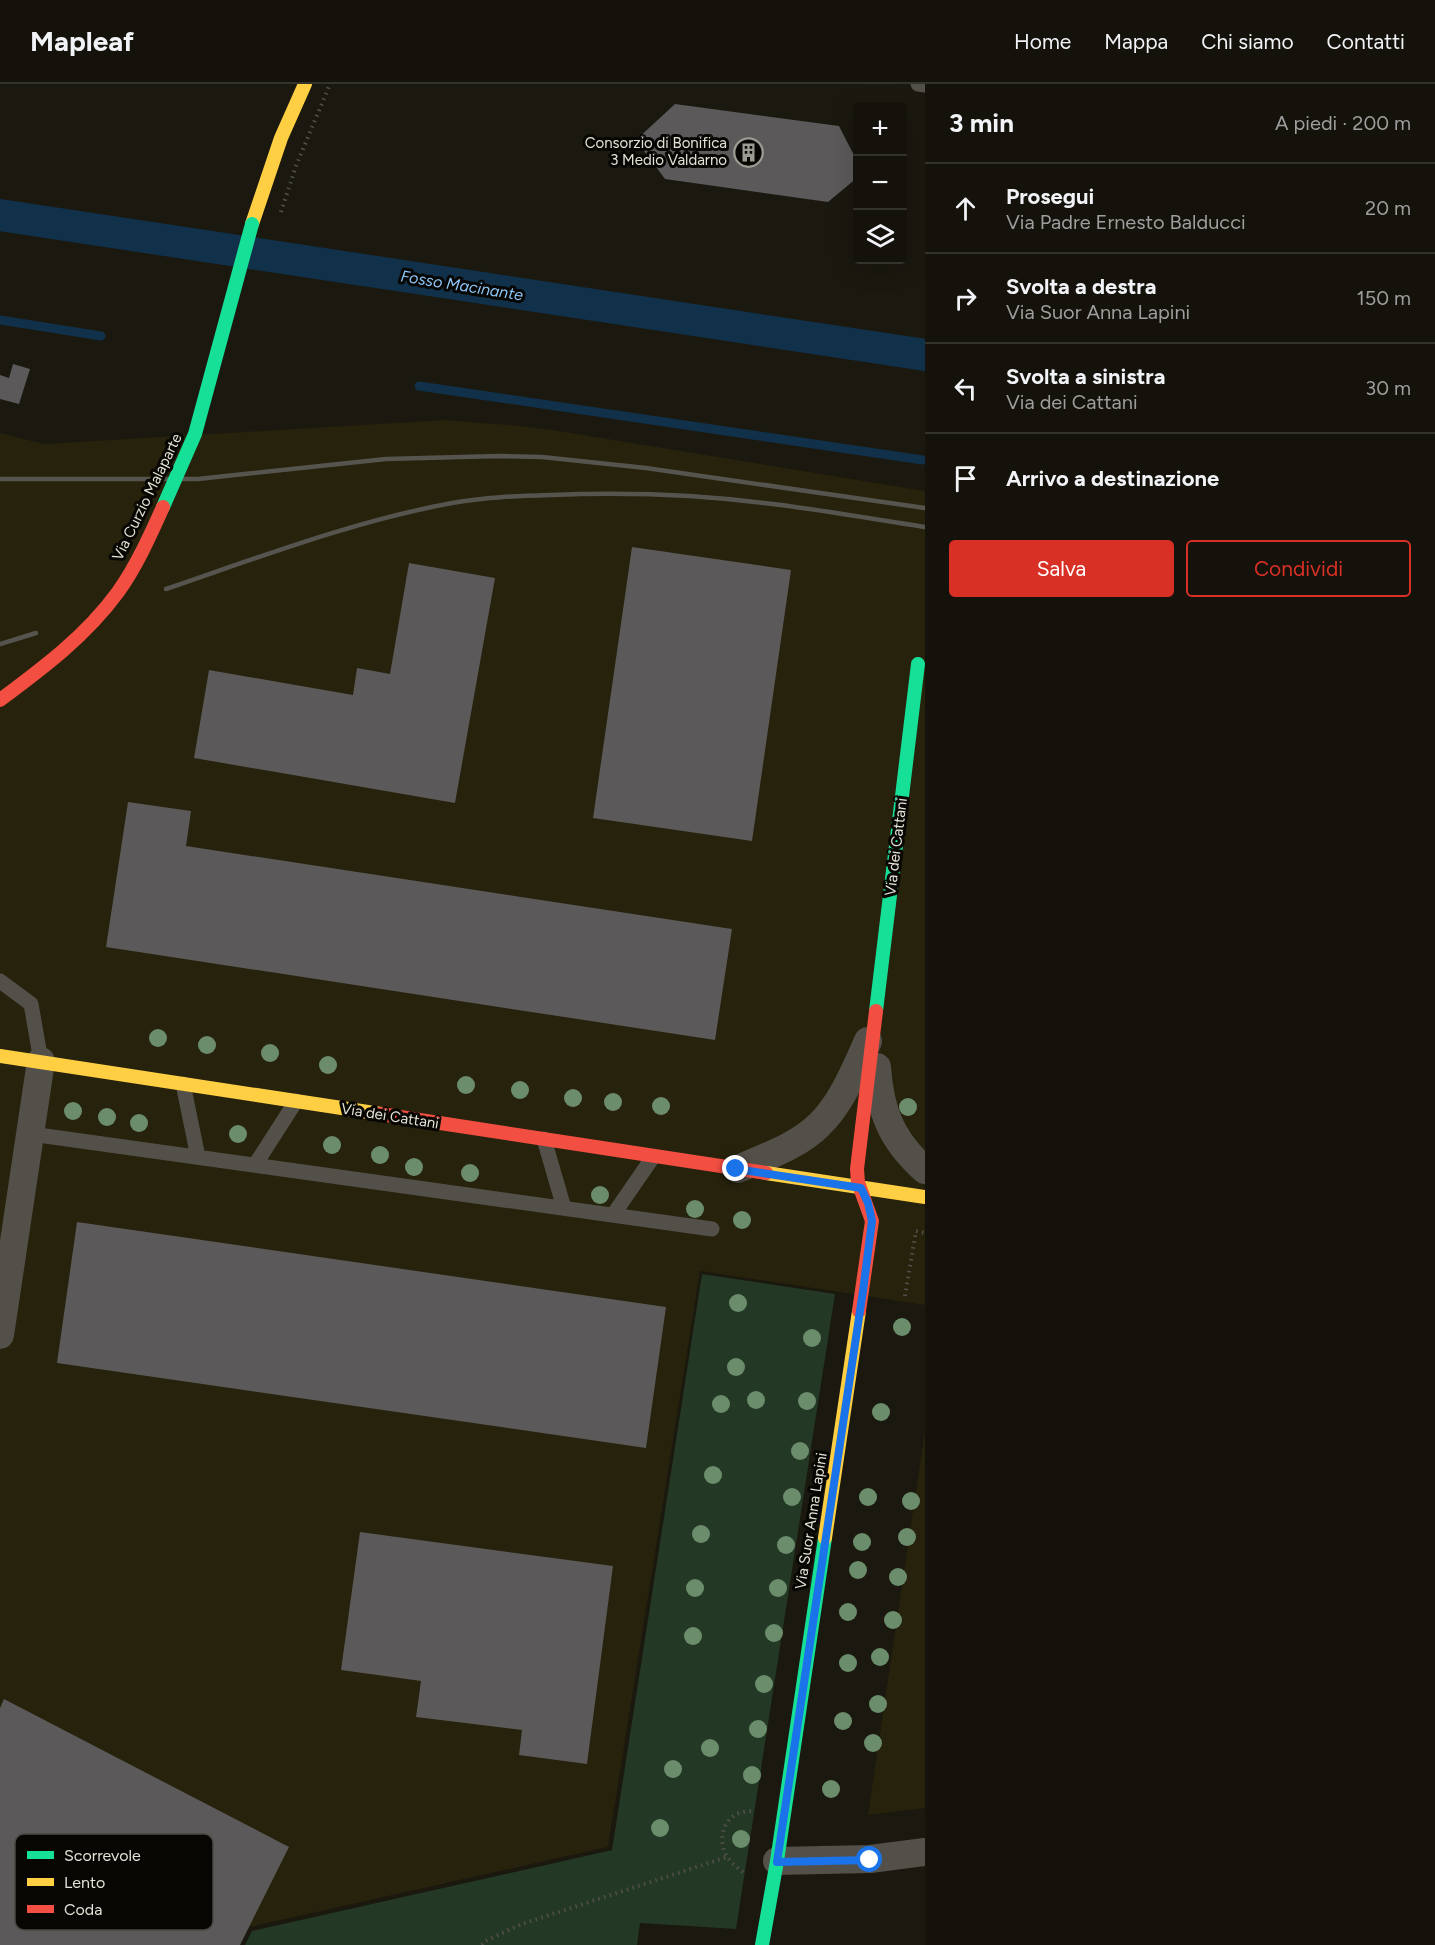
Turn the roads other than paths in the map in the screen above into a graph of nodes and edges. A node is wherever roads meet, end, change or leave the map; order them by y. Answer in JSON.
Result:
{"nodes":[{"id":1,"x":305,"y":84,"type":"edge"},
{"id":2,"x":918,"y":84,"type":"edge"},
{"id":3,"x":925,"y":85,"type":"edge"},
{"id":4,"x":918,"y":664,"type":"dead end"},
{"id":5,"x":0,"y":700,"type":"edge"},
{"id":6,"x":0,"y":981,"type":"edge"},
{"id":7,"x":874,"y":1029,"type":"junction"},
{"id":8,"x":0,"y":1056,"type":"edge"},
{"id":9,"x":42,"y":1061,"type":"junction"},
{"id":10,"x":183,"y":1084,"type":"junction"},
{"id":11,"x":296,"y":1101,"type":"junction"},
{"id":12,"x":31,"y":1134,"type":"junction"},
{"id":13,"x":544,"y":1139,"type":"junction"},
{"id":14,"x":198,"y":1157,"type":"junction"},
{"id":15,"x":653,"y":1157,"type":"junction"},
{"id":16,"x":255,"y":1165,"type":"junction"},
{"id":17,"x":738,"y":1169,"type":"junction"},
{"id":18,"x":925,"y":1170,"type":"edge"},
{"id":19,"x":861,"y":1188,"type":"junction"},
{"id":20,"x":925,"y":1197,"type":"edge"},
{"id":21,"x":564,"y":1208,"type":"junction"},
{"id":22,"x":613,"y":1215,"type":"junction"},
{"id":23,"x":712,"y":1229,"type":"dead end"},
{"id":24,"x":0,"y":1335,"type":"edge"},
{"id":25,"x":925,"y":1852,"type":"edge"},
{"id":26,"x":777,"y":1862,"type":"junction"},
{"id":27,"x":762,"y":1945,"type":"edge"}],
"edges":[{"from":1,"to":5,"type":"street","name":"Via Curzio Malaparte","bridge":true},
{"from":2,"to":3,"type":"lane"},
{"from":4,"to":7,"type":"street","name":"Via dei Cattani"},
{"from":6,"to":9,"type":"lane"},
{"from":7,"to":17,"type":"street","name":"Via dei Cattani"},
{"from":7,"to":18,"type":"street","name":"Via dei Cattani"},
{"from":7,"to":19,"type":"street","name":"Via dei Cattani"},
{"from":8,"to":9,"type":"street","name":"Via dei Cattani"},
{"from":9,"to":10,"type":"street","name":"Via dei Cattani"},
{"from":9,"to":12,"type":"street"},
{"from":10,"to":11,"type":"street","name":"Via dei Cattani"},
{"from":10,"to":14,"type":"lane"},
{"from":11,"to":13,"type":"street","name":"Via dei Cattani"},
{"from":11,"to":16,"type":"lane"},
{"from":12,"to":14,"type":"lane"},
{"from":12,"to":24,"type":"street"},
{"from":13,"to":15,"type":"street","name":"Via dei Cattani"},
{"from":13,"to":21,"type":"lane"},
{"from":14,"to":16,"type":"lane"},
{"from":15,"to":17,"type":"street","name":"Via dei Cattani"},
{"from":15,"to":22,"type":"lane"},
{"from":16,"to":21,"type":"lane"},
{"from":17,"to":19,"type":"street","name":"Via dei Cattani"},
{"from":19,"to":20,"type":"street","name":"Via dei Cattani"},
{"from":19,"to":26,"type":"street","name":"Via Suor Anna Lapini"},
{"from":21,"to":22,"type":"lane"},
{"from":22,"to":23,"type":"lane"},
{"from":25,"to":26,"type":"street"},
{"from":26,"to":27,"type":"street","name":"Via Suor Anna Lapini"}]}
